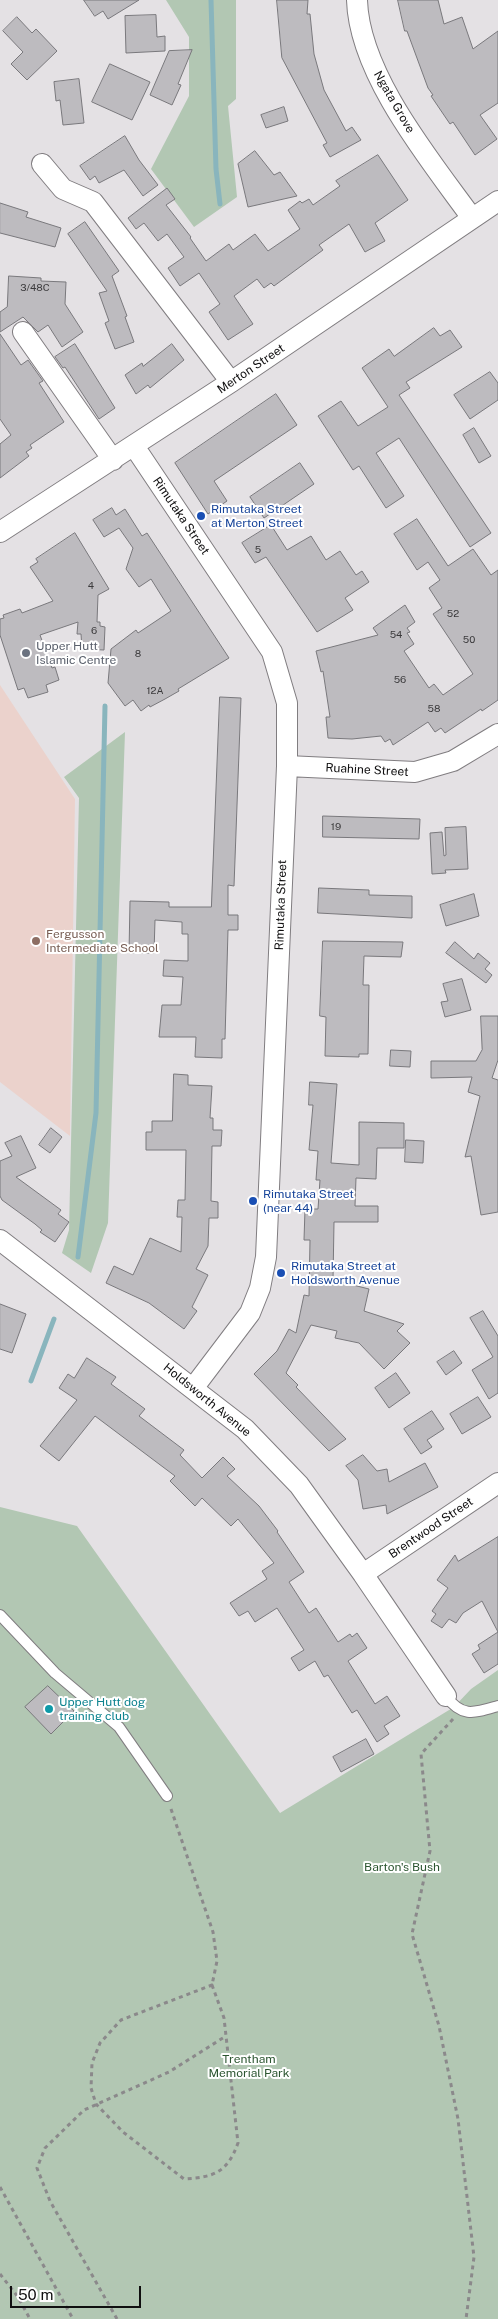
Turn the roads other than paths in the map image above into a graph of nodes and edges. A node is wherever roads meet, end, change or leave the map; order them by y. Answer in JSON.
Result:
{"nodes":[{"id":1,"x":357,"y":0,"type":"edge"},
{"id":2,"x":42,"y":164,"type":"dead end"},
{"id":3,"x":498,"y":201,"type":"edge"},
{"id":4,"x":472,"y":218,"type":"junction"},
{"id":5,"x":23,"y":332,"type":"dead end"},
{"id":6,"x":231,"y":382,"type":"junction"},
{"id":7,"x":134,"y":446,"type":"junction"},
{"id":8,"x":113,"y":460,"type":"junction"},
{"id":9,"x":0,"y":532,"type":"edge"},
{"id":10,"x":498,"y":734,"type":"edge"},
{"id":11,"x":287,"y":766,"type":"junction"},
{"id":12,"x":0,"y":1240,"type":"edge"},
{"id":13,"x":194,"y":1387,"type":"junction"},
{"id":14,"x":498,"y":1483,"type":"edge"},
{"id":15,"x":363,"y":1574,"type":"junction"},
{"id":16,"x":0,"y":1615,"type":"edge"},
{"id":17,"x":446,"y":1696,"type":"joint"},
{"id":18,"x":498,"y":1706,"type":"edge"},
{"id":19,"x":167,"y":1796,"type":"road end"}],
"edges":[{"from":1,"to":4,"type":"street","name":"Ngata Grove"},
{"from":2,"to":6,"type":"street"},
{"from":3,"to":4,"type":"street","name":"Merton Street"},
{"from":4,"to":6,"type":"street","name":"Merton Street"},
{"from":5,"to":8,"type":"street"},
{"from":6,"to":7,"type":"street","name":"Merton Street"},
{"from":7,"to":8,"type":"street","name":"Merton Street"},
{"from":7,"to":11,"type":"street","name":"Rimutaka Street"},
{"from":8,"to":9,"type":"street","name":"Merton Street"},
{"from":10,"to":11,"type":"street","name":"Ruahine Street"},
{"from":11,"to":13,"type":"street","name":"Rimutaka Street"},
{"from":12,"to":13,"type":"street","name":"Holdsworth Avenue"},
{"from":13,"to":15,"type":"street","name":"Holdsworth Avenue"},
{"from":14,"to":15,"type":"street","name":"Brentwood Street"},
{"from":15,"to":17,"type":"street","name":"Holdsworth Avenue"},
{"from":16,"to":19,"type":"lane"},
{"from":17,"to":18,"type":"lane"}]}
